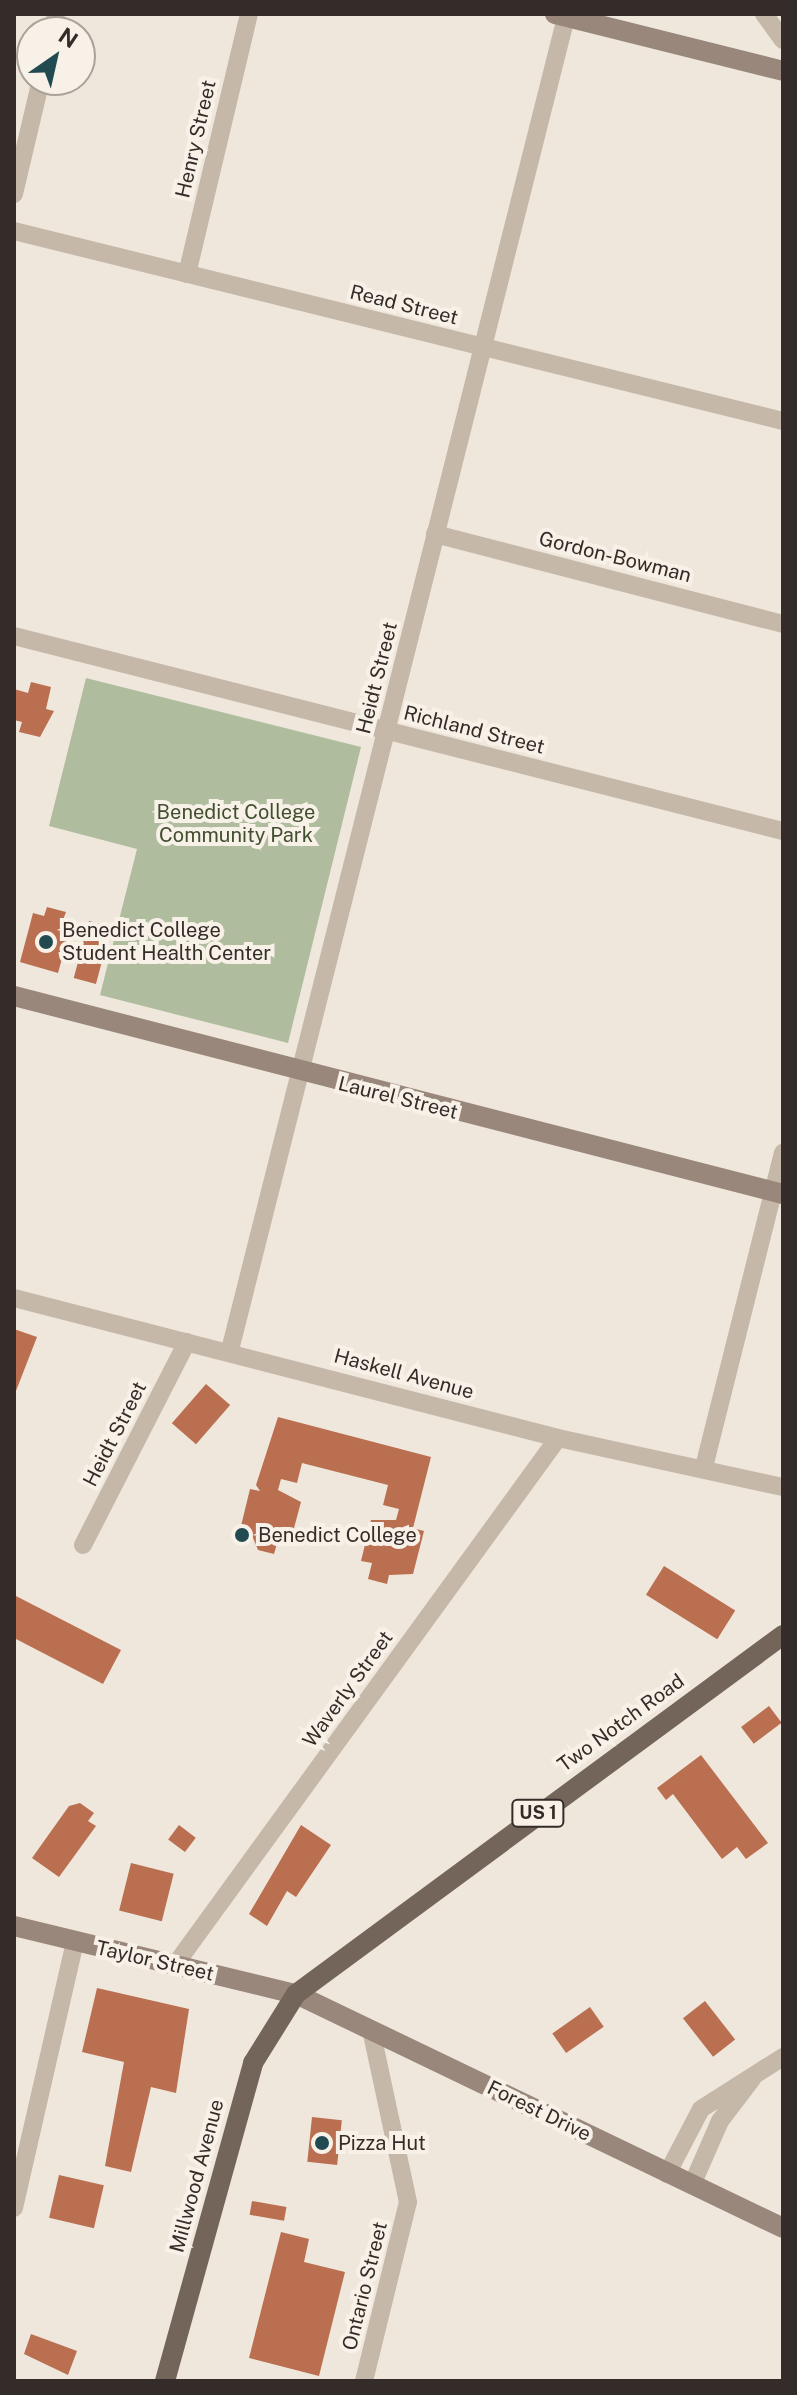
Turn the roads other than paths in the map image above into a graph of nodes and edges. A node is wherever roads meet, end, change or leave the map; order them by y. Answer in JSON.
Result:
{"nodes":[{"id":1,"x":249,"y":14,"type":"edge"},
{"id":2,"x":764,"y":14,"type":"edge"},
{"id":3,"x":560,"y":15,"type":"edge"},
{"id":4,"x":783,"y":40,"type":"edge"},
{"id":5,"x":783,"y":71,"type":"edge"},
{"id":6,"x":37,"y":96,"type":"edge"},
{"id":7,"x":14,"y":194,"type":"edge"},
{"id":8,"x":14,"y":231,"type":"edge"},
{"id":9,"x":187,"y":274,"type":"junction"},
{"id":10,"x":480,"y":346,"type":"junction"},
{"id":11,"x":783,"y":421,"type":"edge"},
{"id":12,"x":435,"y":534,"type":"junction"},
{"id":13,"x":783,"y":624,"type":"edge"},
{"id":14,"x":14,"y":636,"type":"edge"},
{"id":15,"x":388,"y":731,"type":"junction"},
{"id":16,"x":783,"y":831,"type":"edge"},
{"id":17,"x":14,"y":996,"type":"edge"},
{"id":18,"x":298,"y":1074,"type":"junction"},
{"id":19,"x":783,"y":1153,"type":"edge"},
{"id":20,"x":778,"y":1193,"type":"edge"},
{"id":21,"x":14,"y":1298,"type":"edge"},
{"id":22,"x":187,"y":1342,"type":"junction"},
{"id":23,"x":230,"y":1350,"type":"junction"},
{"id":24,"x":558,"y":1438,"type":"junction"},
{"id":25,"x":704,"y":1467,"type":"junction"},
{"id":26,"x":783,"y":1487,"type":"edge"},
{"id":27,"x":83,"y":1545,"type":"dead end"},
{"id":28,"x":783,"y":1635,"type":"edge"},
{"id":29,"x":14,"y":1926,"type":"edge"},
{"id":30,"x":75,"y":1941,"type":"junction"},
{"id":31,"x":175,"y":1965,"type":"junction"},
{"id":32,"x":296,"y":1994,"type":"junction"},
{"id":33,"x":371,"y":2030,"type":"junction"},
{"id":34,"x":783,"y":2057,"type":"edge"},
{"id":35,"x":752,"y":2079,"type":"junction"},
{"id":36,"x":667,"y":2174,"type":"junction"},
{"id":37,"x":692,"y":2185,"type":"junction"},
{"id":38,"x":14,"y":2208,"type":"edge"},
{"id":39,"x":783,"y":2228,"type":"edge"},
{"id":40,"x":165,"y":2381,"type":"edge"},
{"id":41,"x":364,"y":2381,"type":"edge"}],
"edges":[{"from":1,"to":9,"type":"street","name":"Henry Street"},
{"from":2,"to":4,"type":"street"},
{"from":3,"to":5,"type":"street"},
{"from":3,"to":10,"type":"street","name":"Heidt Street"},
{"from":6,"to":7,"type":"street"},
{"from":8,"to":9,"type":"street","name":"Read Street"},
{"from":9,"to":10,"type":"street","name":"Read Street"},
{"from":10,"to":11,"type":"street","name":"Read Street"},
{"from":10,"to":12,"type":"street","name":"Heidt Street"},
{"from":12,"to":13,"type":"street","name":"Gordon-Bowman"},
{"from":12,"to":15,"type":"street","name":"Heidt Street"},
{"from":14,"to":15,"type":"street","name":"Richland Street"},
{"from":15,"to":16,"type":"street","name":"Richland Street"},
{"from":15,"to":18,"type":"street","name":"Heidt Street"},
{"from":17,"to":18,"type":"street","name":"Laurel Street"},
{"from":18,"to":20,"type":"street","name":"Laurel Street"},
{"from":18,"to":23,"type":"street","name":"Heidt Street"},
{"from":19,"to":20,"type":"street"},
{"from":20,"to":25,"type":"street"},
{"from":21,"to":22,"type":"street","name":"Haskell Avenue"},
{"from":22,"to":23,"type":"street","name":"Haskell Avenue"},
{"from":22,"to":27,"type":"street","name":"Heidt Street"},
{"from":23,"to":24,"type":"street","name":"Haskell Avenue"},
{"from":24,"to":25,"type":"street","name":"Haskell Avenue"},
{"from":24,"to":31,"type":"street","name":"Waverly Street"},
{"from":25,"to":26,"type":"street","name":"Haskell Avenue"},
{"from":28,"to":32,"type":"main road","name":"Two Notch Road","number":"US 1"},
{"from":29,"to":30,"type":"street","name":"Taylor Street"},
{"from":30,"to":31,"type":"street","name":"Taylor Street"},
{"from":30,"to":38,"type":"street"},
{"from":31,"to":32,"type":"street","name":"Taylor Street"},
{"from":32,"to":33,"type":"street","name":"Forest Drive"},
{"from":32,"to":40,"type":"main road","name":"Millwood Avenue","number":"US 1"},
{"from":33,"to":36,"type":"street","name":"Forest Drive"},
{"from":33,"to":41,"type":"street","name":"Ontario Street"},
{"from":34,"to":35,"type":"street"},
{"from":35,"to":36,"type":"street"},
{"from":35,"to":37,"type":"street"},
{"from":36,"to":37,"type":"street","name":"Forest Drive"},
{"from":37,"to":39,"type":"street","name":"Forest Drive"}]}
